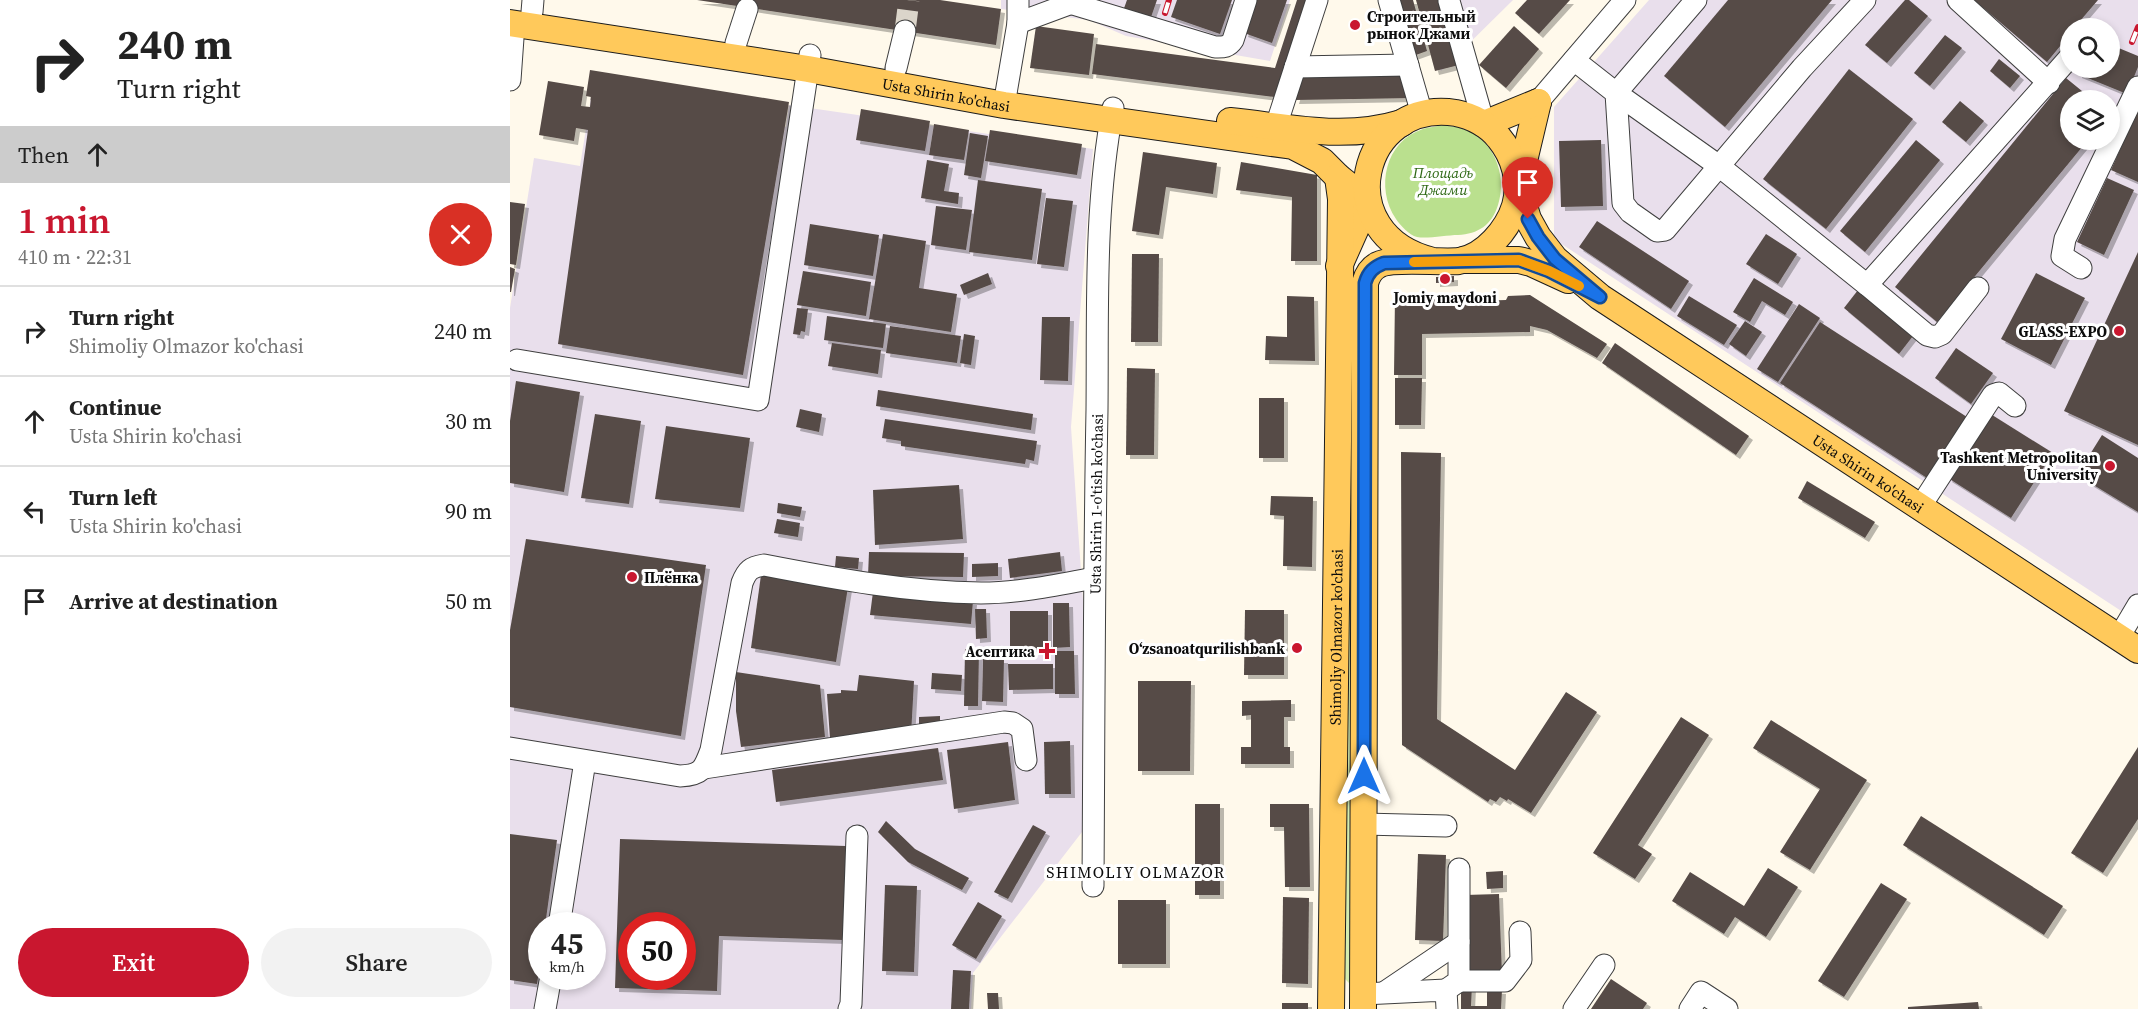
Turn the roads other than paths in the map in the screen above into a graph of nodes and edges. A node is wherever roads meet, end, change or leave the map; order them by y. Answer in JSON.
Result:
{"nodes":[{"id":1,"x":1018,"y":0,"type":"edge"},
{"id":2,"x":1246,"y":0,"type":"edge"},
{"id":3,"x":1317,"y":0,"type":"edge"},
{"id":4,"x":1389,"y":0,"type":"edge"},
{"id":5,"x":1625,"y":0,"type":"edge"},
{"id":6,"x":1696,"y":0,"type":"edge"},
{"id":7,"x":1865,"y":0,"type":"edge"},
{"id":8,"x":1958,"y":0,"type":"edge"},
{"id":9,"x":1449,"y":1,"type":"edge"},
{"id":10,"x":1076,"y":2,"type":"edge"},
{"id":11,"x":747,"y":9,"type":"dead end"},
{"id":12,"x":520,"y":14,"type":"edge"},
{"id":13,"x":1018,"y":23,"type":"junction"},
{"id":14,"x":905,"y":32,"type":"tunnel mouth"},
{"id":15,"x":736,"y":44,"type":"junction"},
{"id":16,"x":1574,"y":60,"type":"junction"},
{"id":17,"x":809,"y":62,"type":"junction"},
{"id":18,"x":1408,"y":64,"type":"junction"},
{"id":19,"x":1295,"y":67,"type":"junction"},
{"id":20,"x":896,"y":68,"type":"junction"},
{"id":21,"x":2060,"y":69,"type":"edge"},
{"id":22,"x":510,"y":80,"type":"edge"},
{"id":23,"x":2049,"y":83,"type":"junction"},
{"id":24,"x":2138,"y":87,"type":"edge"},
{"id":25,"x":1616,"y":93,"type":"junction"},
{"id":26,"x":1005,"y":97,"type":"junction"},
{"id":27,"x":1538,"y":102,"type":"junction"},
{"id":28,"x":1112,"y":114,"type":"junction"},
{"id":29,"x":1412,"y":118,"type":"junction"},
{"id":30,"x":1484,"y":124,"type":"junction"},
{"id":31,"x":1274,"y":135,"type":"junction"},
{"id":32,"x":1719,"y":166,"type":"junction"},
{"id":33,"x":1338,"y":177,"type":"junction"},
{"id":34,"x":1518,"y":186,"type":"junction"},
{"id":35,"x":1368,"y":201,"type":"junction"},
{"id":36,"x":1433,"y":261,"type":"junction"},
{"id":37,"x":1461,"y":261,"type":"junction"},
{"id":38,"x":1339,"y":266,"type":"junction"},
{"id":39,"x":2081,"y":268,"type":"dead end"},
{"id":40,"x":1867,"y":285,"type":"junction"},
{"id":41,"x":1978,"y":288,"type":"dead end"},
{"id":42,"x":1600,"y":297,"type":"junction"},
{"id":43,"x":517,"y":360,"type":"dead end"},
{"id":44,"x":2015,"y":406,"type":"dead end"},
{"id":45,"x":1364,"y":489,"type":"junction"},
{"id":46,"x":1337,"y":490,"type":"junction"},
{"id":47,"x":1920,"y":507,"type":"junction"},
{"id":48,"x":1094,"y":578,"type":"junction"},
{"id":49,"x":2138,"y":605,"type":"edge"},
{"id":50,"x":2128,"y":644,"type":"edge"},
{"id":51,"x":510,"y":748,"type":"edge"},
{"id":52,"x":1026,"y":760,"type":"dead end"},
{"id":53,"x":585,"y":761,"type":"junction"},
{"id":54,"x":704,"y":768,"type":"junction"},
{"id":55,"x":1363,"y":824,"type":"junction"},
{"id":56,"x":1446,"y":826,"type":"dead end"},
{"id":57,"x":857,"y":836,"type":"dead end"},
{"id":58,"x":1459,"y":869,"type":"dead end"},
{"id":59,"x":1093,"y":886,"type":"dead end"},
{"id":60,"x":561,"y":912,"type":"edge"},
{"id":61,"x":1520,"y":932,"type":"dead end"},
{"id":62,"x":1459,"y":942,"type":"junction"},
{"id":63,"x":1604,"y":965,"type":"dead end"},
{"id":64,"x":548,"y":990,"type":"edge"},
{"id":65,"x":1451,"y":993,"type":"edge"},
{"id":66,"x":1370,"y":999,"type":"edge"},
{"id":67,"x":1331,"y":1002,"type":"edge"},
{"id":68,"x":545,"y":1009,"type":"edge"},
{"id":69,"x":849,"y":1009,"type":"edge"},
{"id":70,"x":1575,"y":1009,"type":"edge"},
{"id":71,"x":1690,"y":1009,"type":"edge"},
{"id":72,"x":1726,"y":1009,"type":"edge"}],
"edges":[{"from":1,"to":13,"type":"street"},
{"from":2,"to":10,"type":"street"},
{"from":3,"to":19,"type":"street"},
{"from":4,"to":18,"type":"street"},
{"from":5,"to":16,"type":"street"},
{"from":6,"to":25,"type":"street"},
{"from":7,"to":32,"type":"street"},
{"from":8,"to":23,"type":"street"},
{"from":9,"to":30,"type":"street"},
{"from":10,"to":13,"type":"street"},
{"from":11,"to":15,"type":"street"},
{"from":12,"to":15,"type":"main road","name":"Usta Shirin ko'chasi"},
{"from":12,"to":17,"type":"main road","name":"Usta Shirin ko'chasi"},
{"from":12,"to":22,"type":"street"},
{"from":13,"to":26,"type":"street"},
{"from":14,"to":20,"type":"street"},
{"from":15,"to":17,"type":"main road","name":"Usta Shirin ko'chasi"},
{"from":16,"to":25,"type":"street"},
{"from":16,"to":27,"type":"street"},
{"from":17,"to":20,"type":"main road","name":"Usta Shirin ko'chasi"},
{"from":17,"to":26,"type":"main road","name":"Usta Shirin ko'chasi"},
{"from":17,"to":43,"type":"street"},
{"from":18,"to":19,"type":"street"},
{"from":18,"to":29,"type":"street"},
{"from":19,"to":31,"type":"street"},
{"from":20,"to":26,"type":"main road","name":"Usta Shirin ko'chasi"},
{"from":21,"to":23,"type":"street"},
{"from":23,"to":40,"type":"street"},
{"from":24,"to":39,"type":"street"},
{"from":25,"to":32,"type":"street"},
{"from":25,"to":32,"type":"street"},
{"from":26,"to":28,"type":"main road","name":"Usta Shirin ko'chasi"},
{"from":27,"to":30,"type":"main road"},
{"from":27,"to":34,"type":"main road"},
{"from":28,"to":31,"type":"main road","name":"Usta Shirin ko'chasi"},
{"from":28,"to":48,"type":"street","name":"Usta Shirin 1-o'tish ko'chasi"},
{"from":29,"to":30,"type":"main road"},
{"from":29,"to":31,"type":"main road","name":"Usta Shirin ko'chasi"},
{"from":29,"to":35,"type":"main road"},
{"from":30,"to":34,"type":"main road"},
{"from":31,"to":33,"type":"main road","name":"Usta Shirin ko'chasi"},
{"from":32,"to":40,"type":"street"},
{"from":33,"to":35,"type":"main road","name":"Usta Shirin ko'chasi"},
{"from":33,"to":38,"type":"main road","name":"Shimoliy Olmazor ko'chasi"},
{"from":34,"to":37,"type":"main road"},
{"from":34,"to":42,"type":"main road","name":"Usta Shirin ko'chasi"},
{"from":35,"to":36,"type":"main road"},
{"from":35,"to":38,"type":"main road","name":"Shimoliy Olmazor ko'chasi"},
{"from":36,"to":37,"type":"main road"},
{"from":36,"to":45,"type":"main road","name":"Shimoliy Olmazor ko'chasi"},
{"from":37,"to":42,"type":"main road","name":"Usta Shirin ko'chasi"},
{"from":38,"to":46,"type":"main road","name":"Shimoliy Olmazor ko'chasi"},
{"from":40,"to":41,"type":"street"},
{"from":42,"to":47,"type":"main road","name":"Usta Shirin ko'chasi"},
{"from":44,"to":47,"type":"street"},
{"from":45,"to":46,"type":"main road"},
{"from":45,"to":55,"type":"main road","name":"Shimoliy Olmazor ko'chasi"},
{"from":46,"to":67,"type":"main road","name":"Shimoliy Olmazor ko'chasi"},
{"from":47,"to":50,"type":"main road","name":"Usta Shirin ko'chasi"},
{"from":48,"to":54,"type":"street"},
{"from":48,"to":59,"type":"street","name":"Usta Shirin 1-o'tish ko'chasi"},
{"from":49,"to":50,"type":"street"},
{"from":51,"to":53,"type":"street"},
{"from":52,"to":54,"type":"street"},
{"from":53,"to":54,"type":"street"},
{"from":53,"to":60,"type":"street"},
{"from":55,"to":56,"type":"street"},
{"from":55,"to":66,"type":"main road","name":"Shimoliy Olmazor ko'chasi"},
{"from":57,"to":69,"type":"street"},
{"from":58,"to":62,"type":"street"},
{"from":61,"to":65,"type":"street"},
{"from":62,"to":65,"type":"street"},
{"from":62,"to":66,"type":"street"},
{"from":63,"to":70,"type":"street"},
{"from":64,"to":68,"type":"street"},
{"from":65,"to":66,"type":"street"},
{"from":66,"to":67,"type":"main road"},
{"from":71,"to":72,"type":"street"}]}
